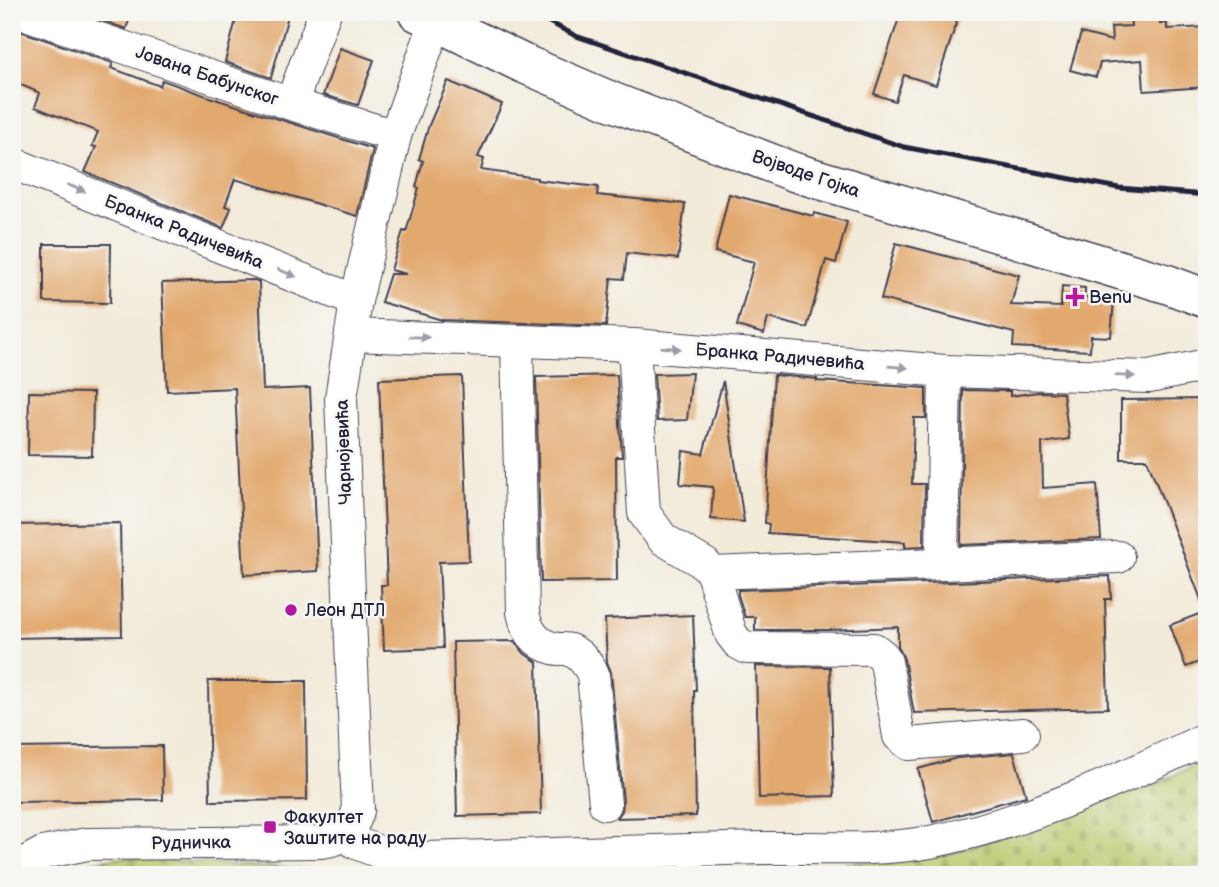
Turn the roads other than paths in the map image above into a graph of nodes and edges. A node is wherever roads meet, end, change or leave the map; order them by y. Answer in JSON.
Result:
{"nodes":[{"id":1,"x":20,"y":12,"type":"edge"},
{"id":2,"x":325,"y":12,"type":"edge"},
{"id":3,"x":427,"y":17,"type":"edge"},
{"id":4,"x":291,"y":104,"type":"junction"},
{"id":5,"x":395,"y":136,"type":"junction"},
{"id":6,"x":12,"y":163,"type":"edge"},
{"id":7,"x":1207,"y":299,"type":"edge"},
{"id":8,"x":356,"y":301,"type":"junction"},
{"id":9,"x":351,"y":335,"type":"junction"},
{"id":10,"x":517,"y":341,"type":"junction"},
{"id":11,"x":634,"y":345,"type":"junction"},
{"id":12,"x":1207,"y":365,"type":"edge"},
{"id":13,"x":945,"y":371,"type":"junction"},
{"id":14,"x":1118,"y":557,"type":"dead end"},
{"id":15,"x":942,"y":564,"type":"junction"},
{"id":16,"x":712,"y":573,"type":"junction"},
{"id":17,"x":1023,"y":734,"type":"dead end"},
{"id":18,"x":1207,"y":738,"type":"edge"},
{"id":19,"x":604,"y":804,"type":"dead end"},
{"id":20,"x":352,"y":822,"type":"junction"},
{"id":21,"x":12,"y":870,"type":"edge"}],
"edges":[{"from":1,"to":4,"type":"street","name":"Јована Бабунског"},
{"from":2,"to":4,"type":"street"},
{"from":3,"to":5,"type":"street","name":"Чарнојевића"},
{"from":3,"to":7,"type":"street","name":"Војводе Гојка"},
{"from":4,"to":5,"type":"street","name":"Јована Бабунског"},
{"from":5,"to":8,"type":"street","name":"Чарнојевића"},
{"from":6,"to":8,"type":"street","name":"Бранка Радичевића","one_way":true},
{"from":8,"to":9,"type":"street","name":"Чарнојевића"},
{"from":9,"to":10,"type":"street","name":"Бранка Радичевића","one_way":true},
{"from":9,"to":20,"type":"street","name":"Чарнојевића"},
{"from":10,"to":11,"type":"street","name":"Бранка Радичевића"},
{"from":10,"to":19,"type":"street"},
{"from":11,"to":13,"type":"street","name":"Бранка Радичевића","one_way":true},
{"from":11,"to":16,"type":"street"},
{"from":13,"to":12,"type":"street","name":"Бранка Радичевића","one_way":true},
{"from":13,"to":15,"type":"street"},
{"from":14,"to":15,"type":"street"},
{"from":15,"to":16,"type":"street"},
{"from":16,"to":17,"type":"street"},
{"from":18,"to":20,"type":"street"},
{"from":20,"to":21,"type":"street","name":"Рудничка"}]}
